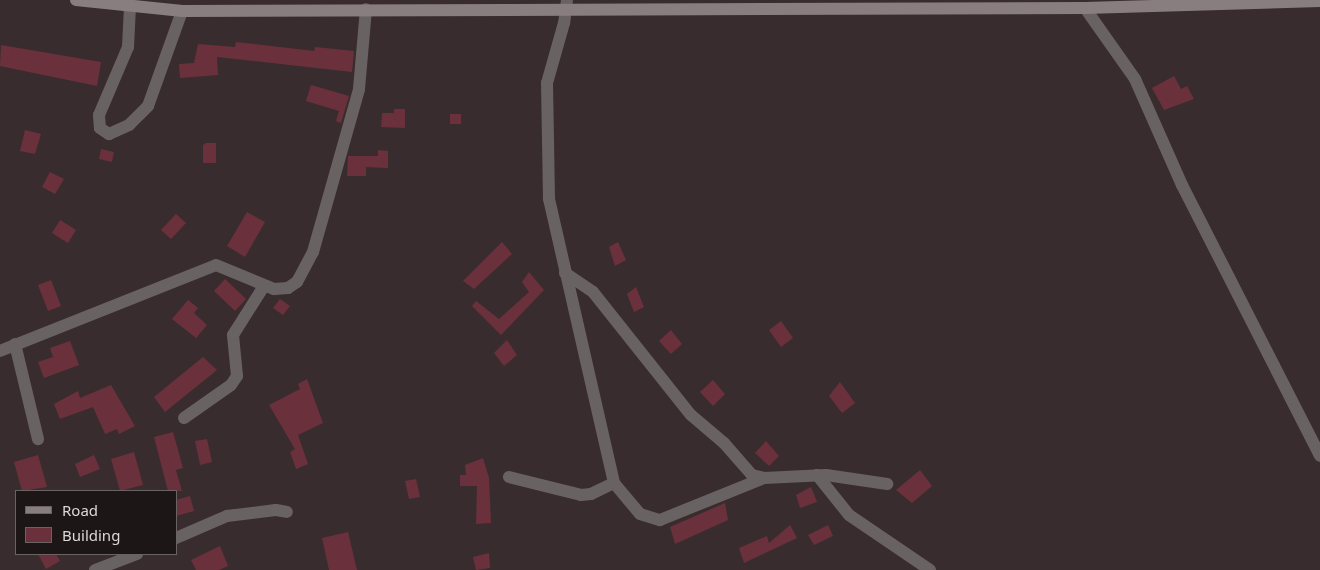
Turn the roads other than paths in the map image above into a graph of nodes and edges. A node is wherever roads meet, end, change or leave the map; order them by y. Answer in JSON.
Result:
{"nodes":[{"id":1,"x":76,"y":0,"type":"edge"},
{"id":2,"x":1320,"y":1,"type":"edge"},
{"id":3,"x":567,"y":5,"type":"edge"},
{"id":4,"x":130,"y":6,"type":"junction"},
{"id":5,"x":1085,"y":8,"type":"junction"},
{"id":6,"x":366,"y":9,"type":"junction"},
{"id":7,"x":182,"y":11,"type":"junction"},
{"id":8,"x":565,"y":273,"type":"junction"},
{"id":9,"x":264,"y":286,"type":"junction"},
{"id":10,"x":15,"y":344,"type":"junction"},
{"id":11,"x":0,"y":351,"type":"edge"},
{"id":12,"x":184,"y":418,"type":"dead end"},
{"id":13,"x":38,"y":440,"type":"dead end"},
{"id":14,"x":1320,"y":456,"type":"edge"},
{"id":15,"x":817,"y":475,"type":"junction"},
{"id":16,"x":510,"y":477,"type":"dead end"},
{"id":17,"x":764,"y":478,"type":"junction"},
{"id":18,"x":614,"y":483,"type":"junction"},
{"id":19,"x":887,"y":484,"type":"dead end"},
{"id":20,"x":287,"y":512,"type":"dead end"},
{"id":21,"x":178,"y":537,"type":"edge"},
{"id":22,"x":135,"y":555,"type":"edge"},
{"id":23,"x":94,"y":570,"type":"edge"},
{"id":24,"x":930,"y":570,"type":"edge"}],
"edges":[{"from":1,"to":4,"type":"street"},
{"from":2,"to":5,"type":"street"},
{"from":3,"to":5,"type":"street"},
{"from":3,"to":6,"type":"street"},
{"from":3,"to":8,"type":"street"},
{"from":4,"to":7,"type":"street"},
{"from":4,"to":7,"type":"street"},
{"from":5,"to":14,"type":"street"},
{"from":6,"to":7,"type":"street"},
{"from":6,"to":9,"type":"street"},
{"from":8,"to":17,"type":"street"},
{"from":8,"to":18,"type":"street"},
{"from":9,"to":10,"type":"street"},
{"from":9,"to":12,"type":"street"},
{"from":10,"to":11,"type":"street"},
{"from":10,"to":13,"type":"street"},
{"from":15,"to":17,"type":"street"},
{"from":15,"to":19,"type":"street"},
{"from":15,"to":24,"type":"street"},
{"from":16,"to":18,"type":"street"},
{"from":17,"to":18,"type":"street"},
{"from":20,"to":21,"type":"street"},
{"from":22,"to":23,"type":"street"}]}
